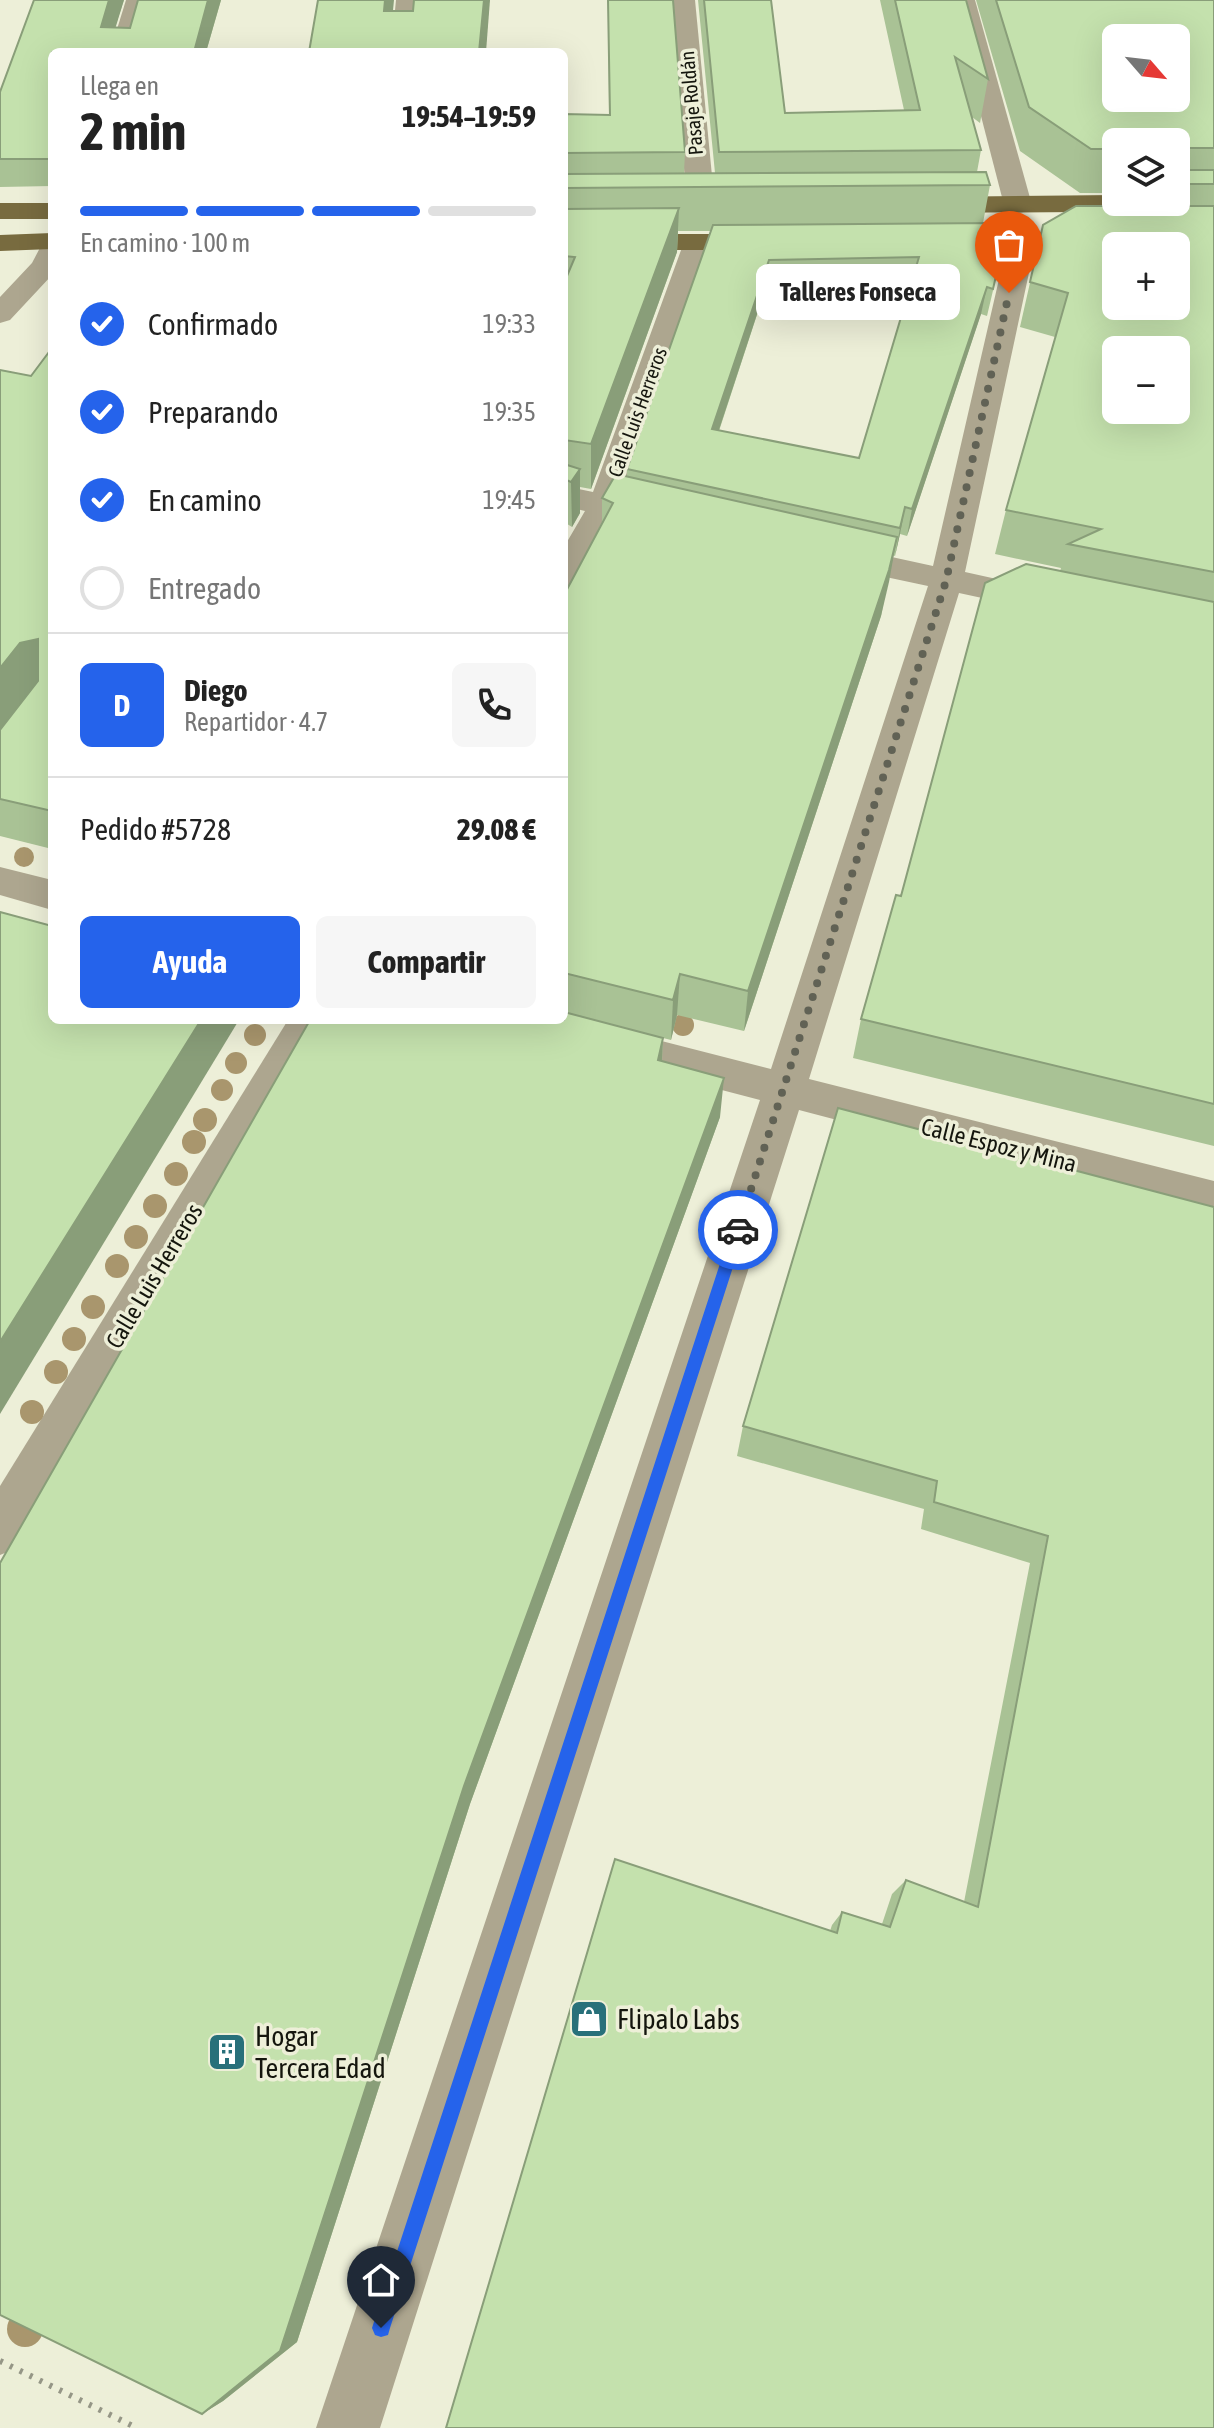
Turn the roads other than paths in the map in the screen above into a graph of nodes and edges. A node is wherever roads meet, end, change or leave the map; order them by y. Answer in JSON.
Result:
{"nodes":[{"id":1,"x":138,"y":0,"type":"edge"},
{"id":2,"x":408,"y":0,"type":"edge"},
{"id":3,"x":683,"y":0,"type":"edge"},
{"id":4,"x":963,"y":0,"type":"edge"},
{"id":5,"x":123,"y":48,"type":"edge"},
{"id":6,"x":403,"y":48,"type":"edge"},
{"id":7,"x":700,"y":194,"type":"junction"},
{"id":8,"x":1214,"y":203,"type":"edge"},
{"id":9,"x":897,"y":205,"type":"edge"},
{"id":10,"x":1018,"y":205,"type":"junction"},
{"id":11,"x":731,"y":206,"type":"edge"},
{"id":12,"x":671,"y":207,"type":"edge"},
{"id":13,"x":0,"y":211,"type":"edge"},
{"id":14,"x":48,"y":211,"type":"edge"},
{"id":15,"x":1214,"y":239,"type":"edge"},
{"id":16,"x":1022,"y":240,"type":"junction"},
{"id":17,"x":48,"y":241,"type":"edge"},
{"id":18,"x":908,"y":241,"type":"edge"},
{"id":19,"x":568,"y":242,"type":"edge"},
{"id":20,"x":698,"y":242,"type":"junction"},
{"id":21,"x":788,"y":242,"type":"edge"},
{"id":22,"x":0,"y":243,"type":"edge"},
{"id":23,"x":48,"y":259,"type":"edge"},
{"id":24,"x":0,"y":314,"type":"edge"},
{"id":25,"x":568,"y":497,"type":"edge"},
{"id":26,"x":605,"y":504,"type":"junction"},
{"id":27,"x":686,"y":522,"type":"edge"},
{"id":28,"x":808,"y":550,"type":"edge"},
{"id":29,"x":568,"y":569,"type":"edge"},
{"id":30,"x":946,"y":581,"type":"junction"},
{"id":31,"x":1073,"y":606,"type":"edge"},
{"id":32,"x":0,"y":881,"type":"edge"},
{"id":33,"x":48,"y":894,"type":"edge"},
{"id":34,"x":307,"y":1024,"type":"edge"},
{"id":35,"x":530,"y":1024,"type":"edge"},
{"id":36,"x":784,"y":1092,"type":"junction"},
{"id":37,"x":1214,"y":1200,"type":"edge"},
{"id":38,"x":0,"y":1531,"type":"edge"},
{"id":39,"x":348,"y":2428,"type":"edge"}],
"edges":[{"from":1,"to":5,"type":"street"},
{"from":2,"to":6,"type":"street"},
{"from":3,"to":7,"type":"street","name":"Pasaje Roldán"},
{"from":4,"to":10,"type":"street"},
{"from":7,"to":11,"type":"main road"},
{"from":7,"to":12,"type":"main road"},
{"from":8,"to":10,"type":"main road"},
{"from":9,"to":10,"type":"main road"},
{"from":13,"to":14,"type":"main road"},
{"from":15,"to":16,"type":"main road"},
{"from":16,"to":18,"type":"main road"},
{"from":16,"to":30,"type":"street"},
{"from":17,"to":22,"type":"main road"},
{"from":19,"to":20,"type":"main road"},
{"from":20,"to":21,"type":"main road"},
{"from":20,"to":26,"type":"street","name":"Calle Luis Herreros"},
{"from":23,"to":24,"type":"street"},
{"from":25,"to":26,"type":"street"},
{"from":26,"to":27,"type":"street"},
{"from":26,"to":29,"type":"street","name":"Calle Luis Herreros"},
{"from":28,"to":30,"type":"street"},
{"from":30,"to":31,"type":"street"},
{"from":30,"to":36,"type":"street"},
{"from":32,"to":33,"type":"street"},
{"from":34,"to":38,"type":"street","name":"Calle Luis Herreros"},
{"from":35,"to":36,"type":"street","name":"Calle Espoz y Mina"},
{"from":36,"to":37,"type":"street","name":"Calle Espoz y Mina"},
{"from":36,"to":39,"type":"street"}]}
